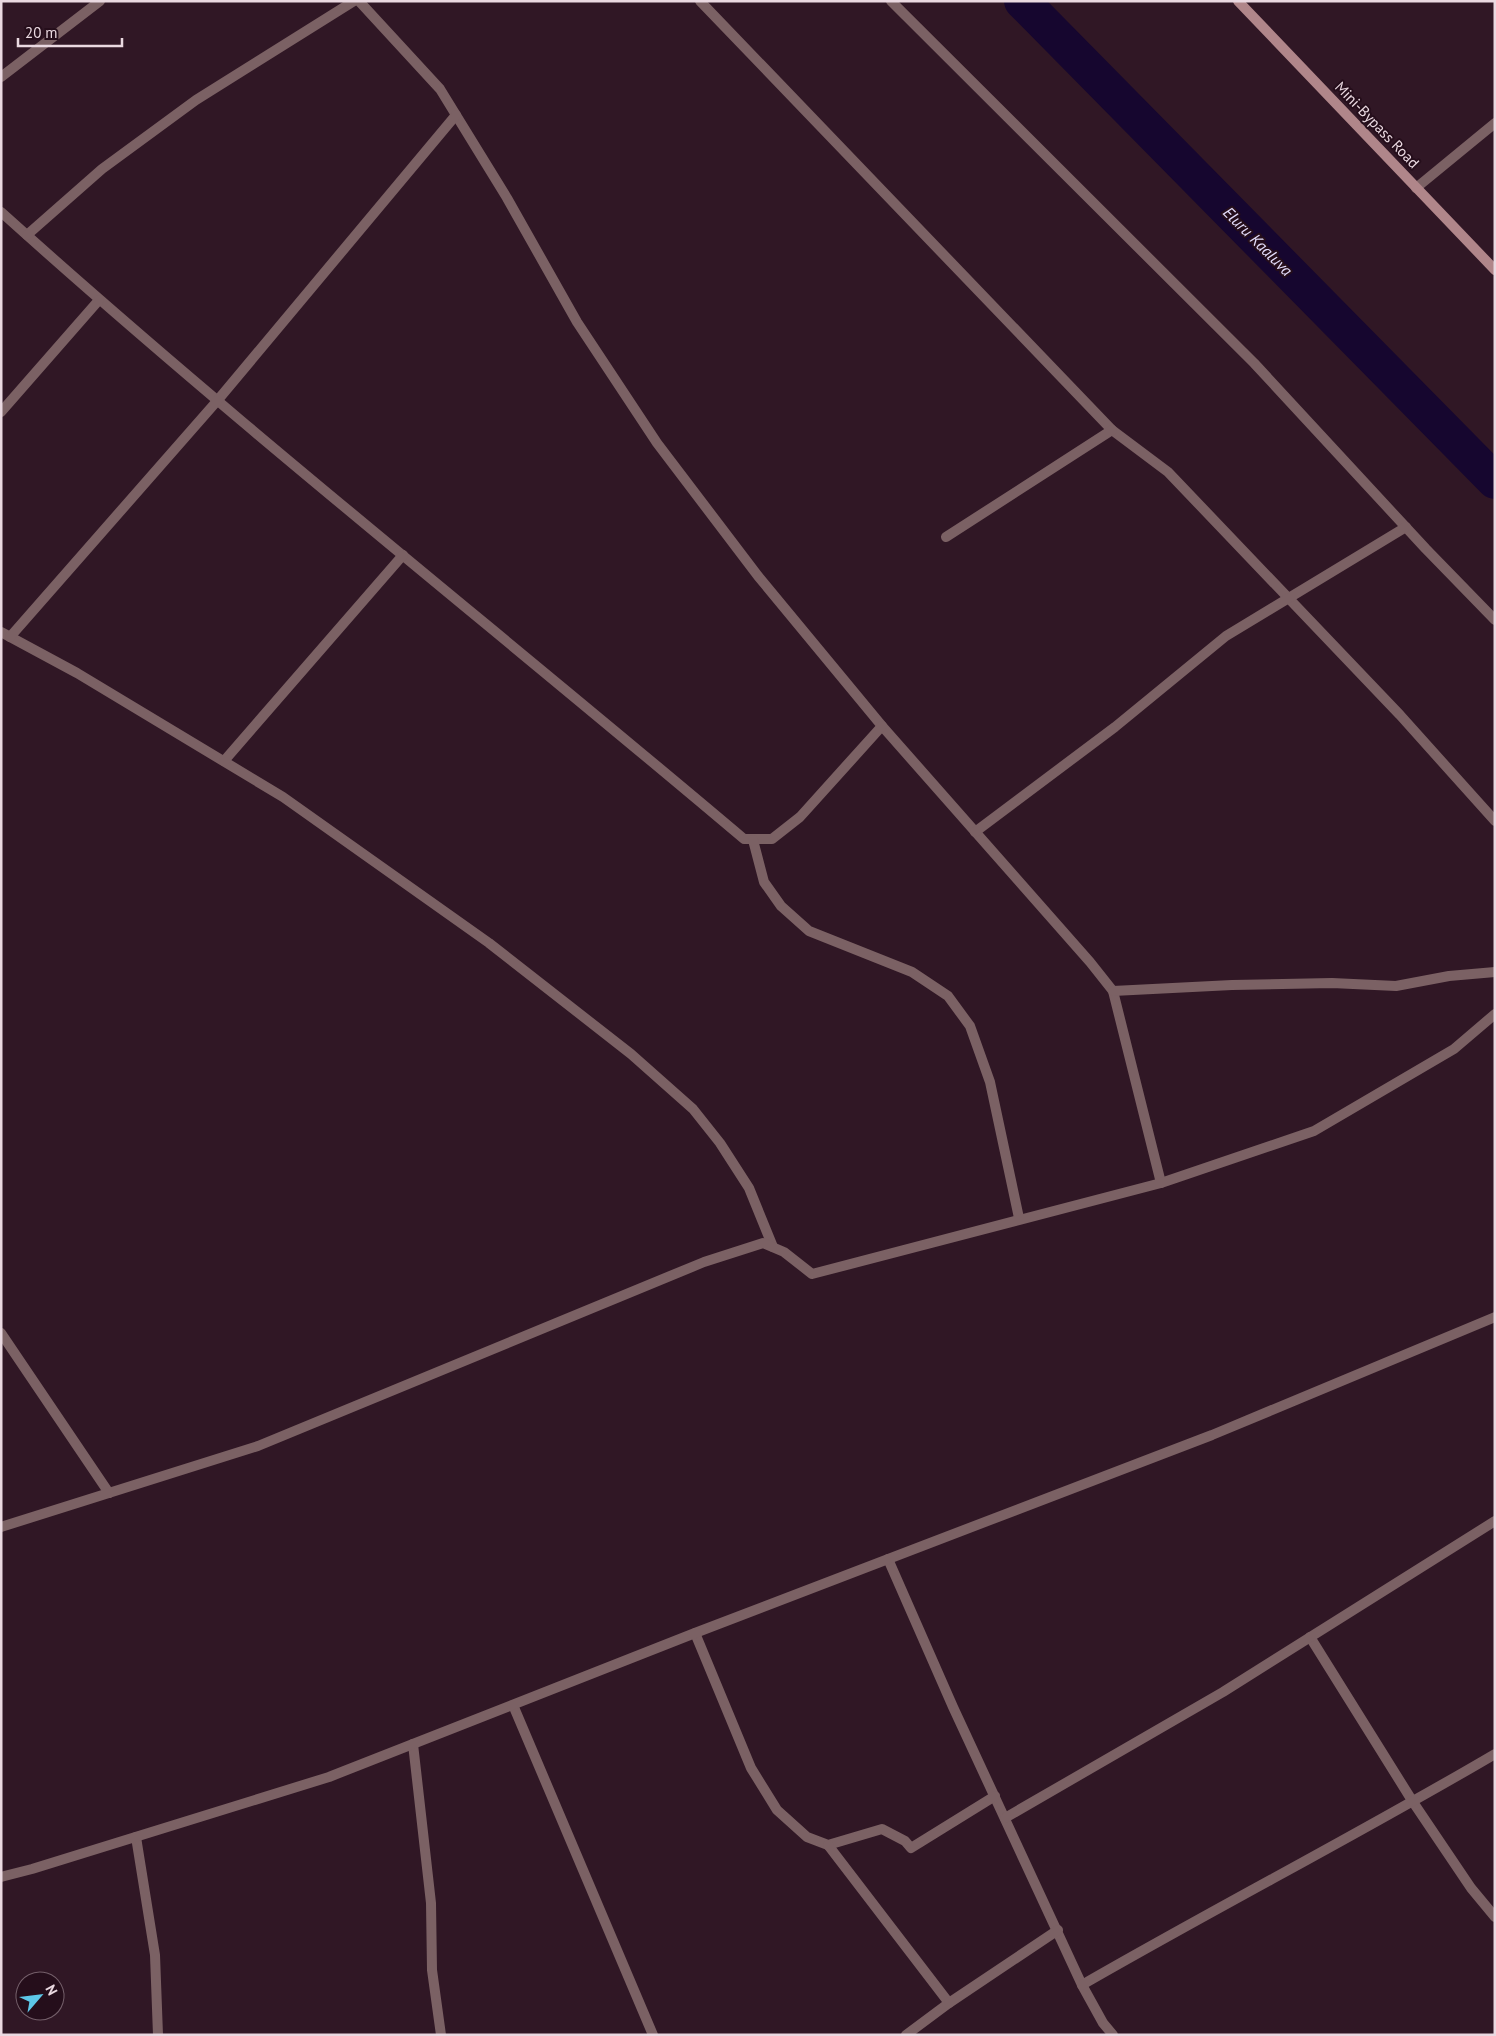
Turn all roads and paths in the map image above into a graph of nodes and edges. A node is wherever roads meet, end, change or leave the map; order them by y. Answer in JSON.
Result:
{"nodes":[{"id":1,"x":100,"y":1,"type":"edge"},
{"id":2,"x":354,"y":1,"type":"edge"},
{"id":3,"x":359,"y":1,"type":"edge"},
{"id":4,"x":700,"y":1,"type":"edge"},
{"id":5,"x":891,"y":1,"type":"edge"},
{"id":6,"x":1238,"y":1,"type":"edge"},
{"id":7,"x":1,"y":77,"type":"edge"},
{"id":8,"x":456,"y":114,"type":"junction"},
{"id":9,"x":1495,"y":123,"type":"edge"},
{"id":10,"x":1416,"y":188,"type":"junction"},
{"id":11,"x":1,"y":212,"type":"edge"},
{"id":12,"x":27,"y":235,"type":"junction"},
{"id":13,"x":1495,"y":270,"type":"edge"},
{"id":14,"x":99,"y":300,"type":"junction"},
{"id":15,"x":217,"y":401,"type":"junction"},
{"id":16,"x":1,"y":412,"type":"edge"},
{"id":17,"x":1112,"y":430,"type":"junction"},
{"id":18,"x":1406,"y":527,"type":"junction"},
{"id":19,"x":946,"y":537,"type":"dead end"},
{"id":20,"x":403,"y":555,"type":"junction"},
{"id":21,"x":1287,"y":598,"type":"junction"},
{"id":22,"x":1495,"y":620,"type":"edge"},
{"id":23,"x":6,"y":634,"type":"edge"},
{"id":24,"x":882,"y":726,"type":"junction"},
{"id":25,"x":224,"y":761,"type":"junction"},
{"id":26,"x":1495,"y":821,"type":"edge"},
{"id":27,"x":975,"y":832,"type":"junction"},
{"id":28,"x":753,"y":840,"type":"junction"},
{"id":29,"x":1495,"y":972,"type":"edge"},
{"id":30,"x":1113,"y":992,"type":"junction"},
{"id":31,"x":1495,"y":1014,"type":"edge"},
{"id":32,"x":1161,"y":1183,"type":"junction"},
{"id":33,"x":1019,"y":1218,"type":"junction"},
{"id":34,"x":773,"y":1247,"type":"junction"},
{"id":35,"x":1495,"y":1317,"type":"edge"},
{"id":36,"x":1,"y":1333,"type":"edge"},
{"id":37,"x":108,"y":1493,"type":"junction"},
{"id":38,"x":1495,"y":1521,"type":"edge"},
{"id":39,"x":1,"y":1526,"type":"edge"},
{"id":40,"x":888,"y":1559,"type":"junction"},
{"id":41,"x":695,"y":1633,"type":"junction"},
{"id":42,"x":1310,"y":1637,"type":"junction"},
{"id":43,"x":513,"y":1705,"type":"junction"},
{"id":44,"x":412,"y":1744,"type":"junction"},
{"id":45,"x":1495,"y":1754,"type":"edge"},
{"id":46,"x":995,"y":1796,"type":"junction"},
{"id":47,"x":1413,"y":1802,"type":"junction"},
{"id":48,"x":1006,"y":1818,"type":"junction"},
{"id":49,"x":136,"y":1837,"type":"junction"},
{"id":50,"x":828,"y":1845,"type":"junction"},
{"id":51,"x":1,"y":1876,"type":"edge"},
{"id":52,"x":1495,"y":1916,"type":"edge"},
{"id":53,"x":1058,"y":1930,"type":"junction"},
{"id":54,"x":1082,"y":1985,"type":"junction"},
{"id":55,"x":950,"y":2003,"type":"junction"},
{"id":56,"x":158,"y":2035,"type":"edge"},
{"id":57,"x":441,"y":2035,"type":"edge"},
{"id":58,"x":653,"y":2035,"type":"edge"},
{"id":59,"x":906,"y":2035,"type":"edge"},
{"id":60,"x":1113,"y":2035,"type":"edge"}],
"edges":[{"from":1,"to":7,"type":"street"},
{"from":2,"to":12,"type":"street"},
{"from":3,"to":8,"type":"street"},
{"from":4,"to":17,"type":"street"},
{"from":5,"to":18,"type":"street"},
{"from":6,"to":10,"type":"main road","name":"Mini-Bypass Road"},
{"from":8,"to":15,"type":"street"},
{"from":8,"to":24,"type":"street"},
{"from":9,"to":10,"type":"street"},
{"from":10,"to":13,"type":"main road","name":"Mini-Bypass Road"},
{"from":11,"to":12,"type":"street"},
{"from":12,"to":14,"type":"street"},
{"from":14,"to":15,"type":"street"},
{"from":14,"to":16,"type":"street"},
{"from":15,"to":20,"type":"street"},
{"from":15,"to":23,"type":"street"},
{"from":17,"to":19,"type":"street"},
{"from":17,"to":21,"type":"street"},
{"from":18,"to":21,"type":"street"},
{"from":18,"to":22,"type":"street"},
{"from":20,"to":25,"type":"street"},
{"from":20,"to":28,"type":"street"},
{"from":21,"to":26,"type":"street"},
{"from":21,"to":27,"type":"street"},
{"from":23,"to":25,"type":"street"},
{"from":24,"to":27,"type":"street"},
{"from":24,"to":28,"type":"street"},
{"from":25,"to":34,"type":"street"},
{"from":27,"to":30,"type":"street"},
{"from":28,"to":33,"type":"street"},
{"from":29,"to":30,"type":"street"},
{"from":30,"to":32,"type":"street"},
{"from":31,"to":32,"type":"street"},
{"from":32,"to":33,"type":"street"},
{"from":33,"to":34,"type":"street"},
{"from":34,"to":37,"type":"street"},
{"from":35,"to":40,"type":"street"},
{"from":36,"to":37,"type":"street"},
{"from":37,"to":39,"type":"street"},
{"from":38,"to":42,"type":"street"},
{"from":40,"to":41,"type":"street"},
{"from":40,"to":46,"type":"street"},
{"from":41,"to":43,"type":"street"},
{"from":41,"to":50,"type":"street"},
{"from":42,"to":47,"type":"street"},
{"from":42,"to":48,"type":"street"},
{"from":43,"to":44,"type":"street"},
{"from":43,"to":58,"type":"street"},
{"from":44,"to":49,"type":"street"},
{"from":44,"to":57,"type":"street"},
{"from":45,"to":47,"type":"street"},
{"from":46,"to":48,"type":"street"},
{"from":46,"to":50,"type":"street"},
{"from":47,"to":52,"type":"street"},
{"from":47,"to":54,"type":"street"},
{"from":48,"to":53,"type":"street"},
{"from":49,"to":51,"type":"street"},
{"from":49,"to":56,"type":"street"},
{"from":50,"to":55,"type":"street"},
{"from":53,"to":54,"type":"street"},
{"from":53,"to":55,"type":"street"},
{"from":54,"to":60,"type":"street"},
{"from":55,"to":59,"type":"street"}]}
